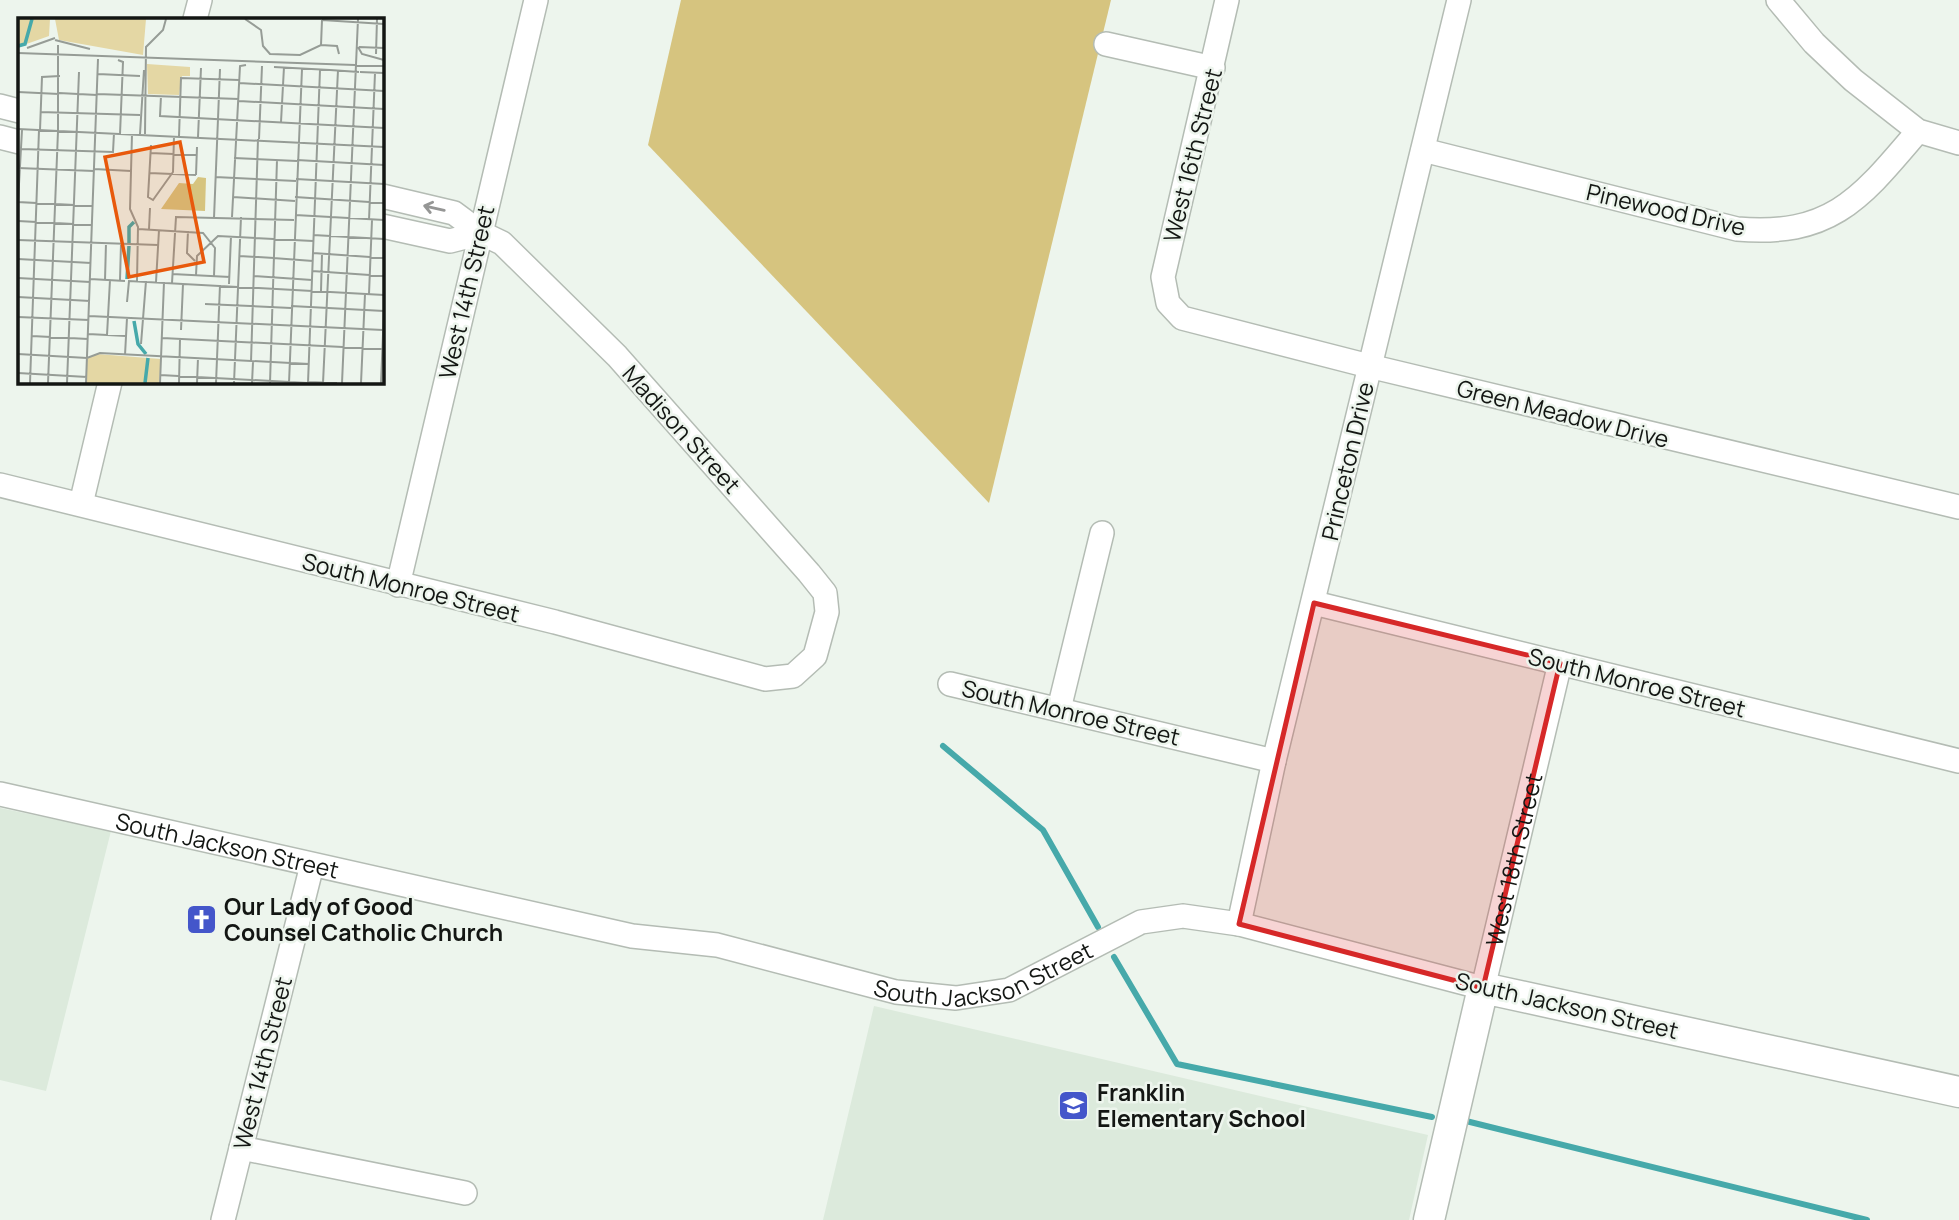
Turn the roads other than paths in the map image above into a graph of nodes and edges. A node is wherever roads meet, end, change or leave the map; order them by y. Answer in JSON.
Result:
{"nodes":[{"id":1,"x":200,"y":0,"type":"edge"},
{"id":2,"x":536,"y":0,"type":"edge"},
{"id":3,"x":1227,"y":0,"type":"edge"},
{"id":4,"x":1460,"y":0,"type":"edge"},
{"id":5,"x":1778,"y":0,"type":"edge"},
{"id":6,"x":195,"y":18,"type":"edge"},
{"id":7,"x":1105,"y":44,"type":"dead end"},
{"id":8,"x":1213,"y":68,"type":"junction"},
{"id":9,"x":0,"y":106,"type":"edge"},
{"id":10,"x":18,"y":111,"type":"edge"},
{"id":11,"x":1918,"y":131,"type":"junction"},
{"id":12,"x":0,"y":137,"type":"edge"},
{"id":13,"x":18,"y":142,"type":"edge"},
{"id":14,"x":1959,"y":143,"type":"edge"},
{"id":15,"x":1423,"y":150,"type":"junction"},
{"id":16,"x":383,"y":195,"type":"edge"},
{"id":17,"x":383,"y":226,"type":"edge"},
{"id":18,"x":481,"y":233,"type":"junction"},
{"id":19,"x":1171,"y":309,"type":"joint"},
{"id":20,"x":1369,"y":366,"type":"junction"},
{"id":21,"x":110,"y":383,"type":"edge"},
{"id":22,"x":0,"y":485,"type":"edge"},
{"id":23,"x":81,"y":504,"type":"junction"},
{"id":24,"x":1959,"y":508,"type":"edge"},
{"id":25,"x":1102,"y":533,"type":"dead end"},
{"id":26,"x":398,"y":585,"type":"junction"},
{"id":27,"x":1314,"y":603,"type":"junction"},
{"id":28,"x":815,"y":656,"type":"joint"},
{"id":29,"x":1560,"y":663,"type":"junction"},
{"id":30,"x":950,"y":684,"type":"dead end"},
{"id":31,"x":1059,"y":709,"type":"junction"},
{"id":32,"x":1273,"y":761,"type":"junction"},
{"id":33,"x":1959,"y":761,"type":"edge"},
{"id":34,"x":0,"y":793,"type":"edge"},
{"id":35,"x":312,"y":865,"type":"junction"},
{"id":36,"x":1239,"y":924,"type":"junction"},
{"id":37,"x":1483,"y":988,"type":"junction"},
{"id":38,"x":1959,"y":1092,"type":"edge"},
{"id":39,"x":241,"y":1148,"type":"junction"},
{"id":40,"x":465,"y":1193,"type":"dead end"},
{"id":41,"x":223,"y":1220,"type":"edge"},
{"id":42,"x":1429,"y":1220,"type":"edge"}],
"edges":[{"from":1,"to":6,"type":"street"},
{"from":2,"to":18,"type":"street","name":"West 14th Street"},
{"from":3,"to":8,"type":"street","name":"West 16th Street"},
{"from":4,"to":15,"type":"street","name":"Princeton Drive"},
{"from":5,"to":11,"type":"street"},
{"from":7,"to":8,"type":"street"},
{"from":8,"to":19,"type":"street","name":"West 16th Street"},
{"from":9,"to":10,"type":"street"},
{"from":11,"to":14,"type":"street"},
{"from":11,"to":15,"type":"street","name":"Pinewood Drive"},
{"from":12,"to":13,"type":"street"},
{"from":15,"to":20,"type":"street","name":"Princeton Drive"},
{"from":18,"to":16,"type":"street","name":"Madison Street","one_way":true},
{"from":17,"to":18,"type":"street"},
{"from":18,"to":26,"type":"street","name":"West 14th Street"},
{"from":18,"to":28,"type":"street","name":"Madison Street"},
{"from":19,"to":20,"type":"street","name":"Green Meadow Drive"},
{"from":20,"to":24,"type":"street","name":"Green Meadow Drive"},
{"from":20,"to":27,"type":"street","name":"Princeton Drive"},
{"from":21,"to":23,"type":"street"},
{"from":22,"to":23,"type":"street","name":"South Monroe Street"},
{"from":23,"to":26,"type":"street","name":"South Monroe Street"},
{"from":25,"to":31,"type":"street"},
{"from":26,"to":28,"type":"street","name":"South Monroe Street"},
{"from":27,"to":29,"type":"street","name":"South Monroe Street"},
{"from":27,"to":32,"type":"street","name":"Princeton Drive"},
{"from":29,"to":33,"type":"street","name":"South Monroe Street"},
{"from":29,"to":37,"type":"street","name":"West 18th Street"},
{"from":30,"to":31,"type":"street","name":"South Monroe Street"},
{"from":31,"to":32,"type":"street","name":"South Monroe Street"},
{"from":32,"to":36,"type":"street","name":"Princeton Drive"},
{"from":34,"to":35,"type":"street","name":"South Jackson Street"},
{"from":35,"to":36,"type":"street","name":"South Jackson Street"},
{"from":35,"to":39,"type":"street","name":"West 14th Street"},
{"from":36,"to":37,"type":"street","name":"South Jackson Street"},
{"from":37,"to":38,"type":"street","name":"South Jackson Street"},
{"from":37,"to":42,"type":"street","name":"West 18th Street"},
{"from":39,"to":40,"type":"street"},
{"from":39,"to":41,"type":"street","name":"West 14th Street"}]}
